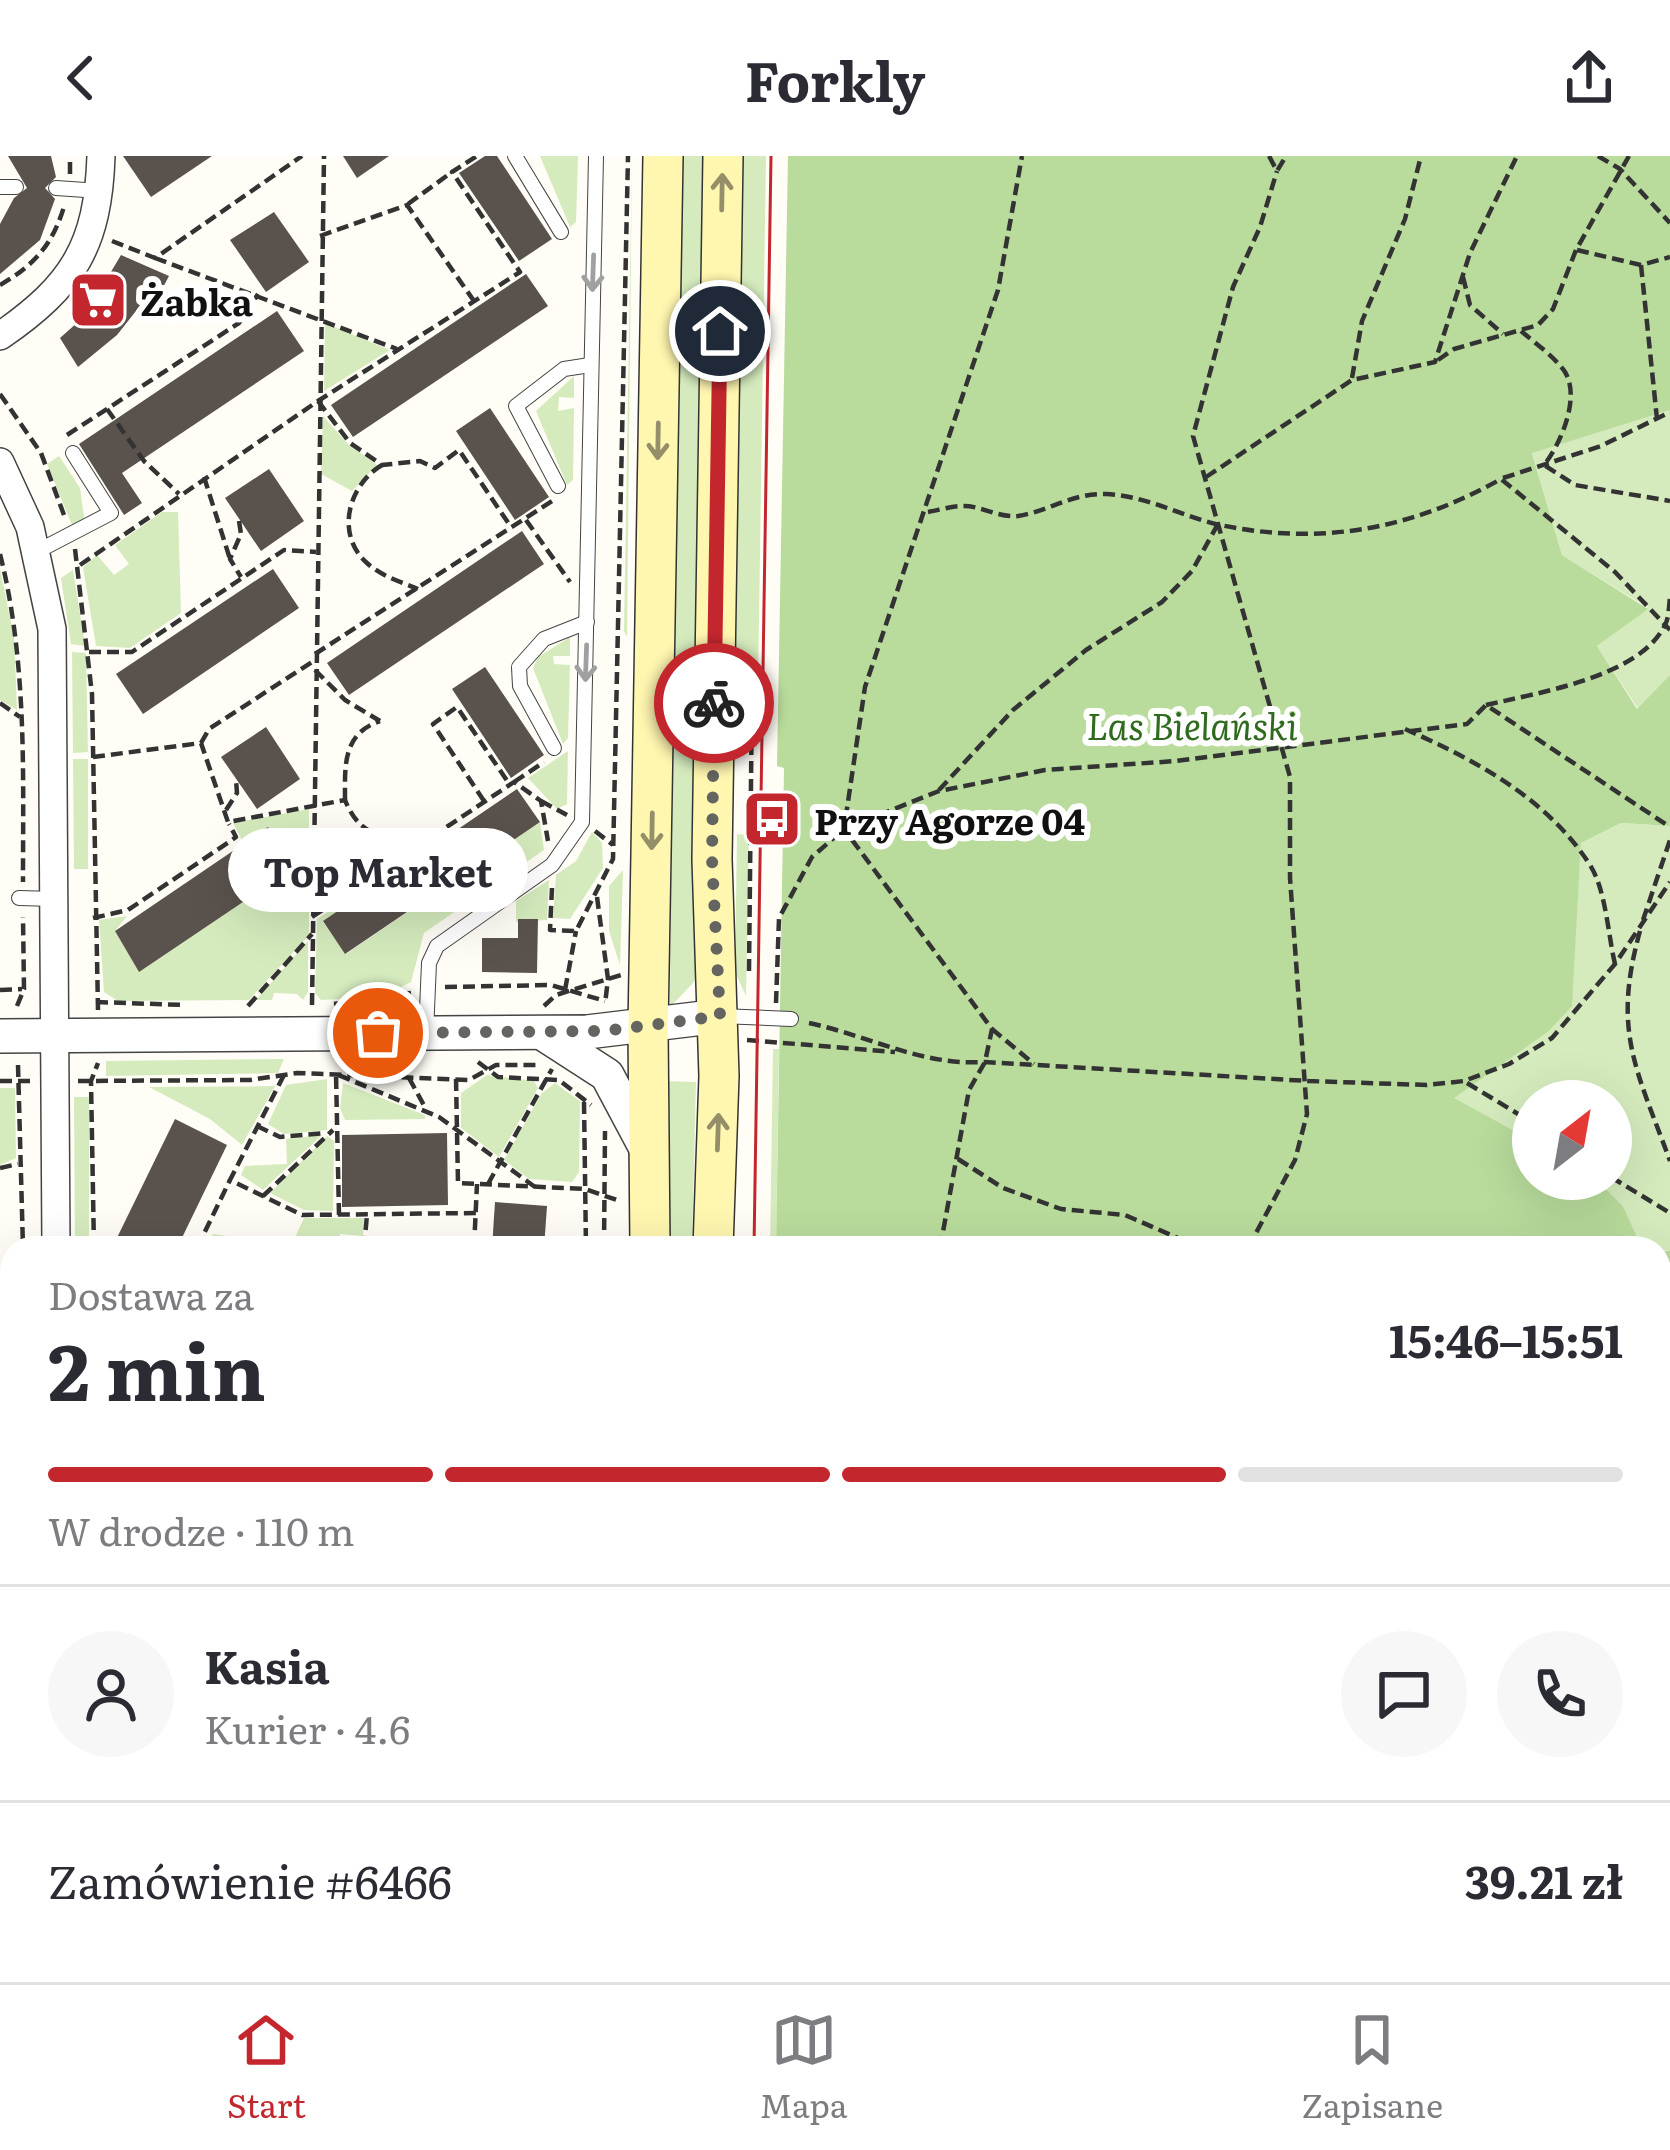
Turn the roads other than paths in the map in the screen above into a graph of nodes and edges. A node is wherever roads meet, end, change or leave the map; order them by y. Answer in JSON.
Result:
{"nodes":[{"id":1,"x":101,"y":156,"type":"edge"},
{"id":2,"x":515,"y":156,"type":"edge"},
{"id":3,"x":596,"y":156,"type":"edge"},
{"id":4,"x":663,"y":156,"type":"edge"},
{"id":5,"x":723,"y":156,"type":"edge"},
{"id":6,"x":62,"y":188,"type":"road end"},
{"id":7,"x":100,"y":190,"type":"junction"},
{"id":8,"x":560,"y":232,"type":"dead end"},
{"id":9,"x":0,"y":336,"type":"edge"},
{"id":10,"x":590,"y":365,"type":"junction"},
{"id":11,"x":73,"y":453,"type":"dead end"},
{"id":12,"x":0,"y":461,"type":"edge"},
{"id":13,"x":560,"y":490,"type":"road end"},
{"id":14,"x":36,"y":552,"type":"junction"},
{"id":15,"x":587,"y":622,"type":"junction"},
{"id":16,"x":554,"y":748,"type":"dead end"},
{"id":17,"x":19,"y":898,"type":"dead end"},
{"id":18,"x":56,"y":899,"type":"junction"},
{"id":19,"x":734,"y":1017,"type":"junction"},
{"id":20,"x":783,"y":1019,"type":"road end"},
{"id":21,"x":648,"y":1028,"type":"junction"},
{"id":22,"x":527,"y":1032,"type":"junction"},
{"id":23,"x":437,"y":1033,"type":"junction"},
{"id":24,"x":0,"y":1036,"type":"edge"},
{"id":25,"x":56,"y":1037,"type":"junction"},
{"id":26,"x":649,"y":1153,"type":"junction"},
{"id":27,"x":56,"y":1236,"type":"edge"},
{"id":28,"x":650,"y":1236,"type":"edge"},
{"id":29,"x":714,"y":1236,"type":"edge"}],
"edges":[{"from":1,"to":7,"type":"street"},
{"from":2,"to":8,"type":"lane"},
{"from":3,"to":10,"type":"lane","one_way":true},
{"from":4,"to":21,"type":"main road","one_way":true},
{"from":19,"to":5,"type":"main road","one_way":true},
{"from":6,"to":7,"type":"lane"},
{"from":7,"to":9,"type":"street"},
{"from":10,"to":13,"type":"lane"},
{"from":10,"to":15,"type":"lane"},
{"from":11,"to":14,"type":"lane"},
{"from":12,"to":14,"type":"street"},
{"from":14,"to":18,"type":"street"},
{"from":15,"to":16,"type":"lane"},
{"from":15,"to":23,"type":"lane","one_way":true},
{"from":17,"to":18,"type":"lane"},
{"from":18,"to":25,"type":"street"},
{"from":19,"to":20,"type":"lane"},
{"from":19,"to":21,"type":"street"},
{"from":29,"to":19,"type":"main road","one_way":true},
{"from":21,"to":22,"type":"street"},
{"from":21,"to":26,"type":"main road"},
{"from":22,"to":23,"type":"street"},
{"from":22,"to":26,"type":"street"},
{"from":23,"to":25,"type":"street"},
{"from":24,"to":25,"type":"street"},
{"from":25,"to":27,"type":"street"},
{"from":26,"to":28,"type":"main road"}]}
